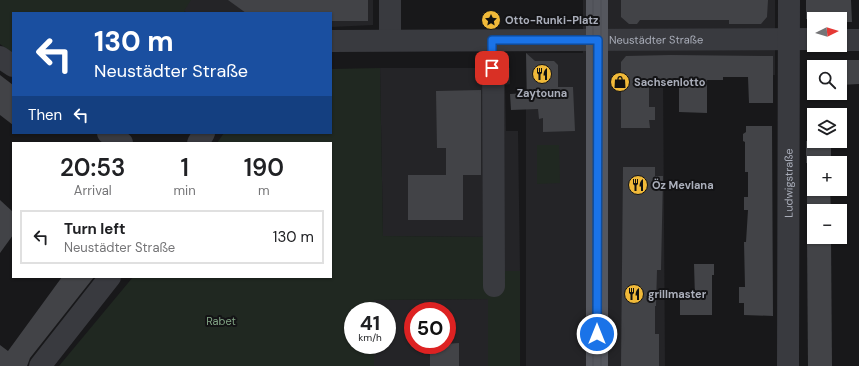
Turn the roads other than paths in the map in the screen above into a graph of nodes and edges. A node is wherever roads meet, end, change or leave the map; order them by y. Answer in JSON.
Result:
{"nodes":[{"id":1,"x":390,"y":0,"type":"edge"},
{"id":2,"x":598,"y":0,"type":"edge"},
{"id":3,"x":788,"y":0,"type":"edge"},
{"id":4,"x":789,"y":39,"type":"junction"},
{"id":5,"x":807,"y":39,"type":"edge"},
{"id":6,"x":390,"y":40,"type":"junction"},
{"id":7,"x":492,"y":40,"type":"junction"},
{"id":8,"x":598,"y":40,"type":"junction"},
{"id":9,"x":847,"y":40,"type":"edge"},
{"id":10,"x":859,"y":40,"type":"edge"},
{"id":11,"x":332,"y":41,"type":"edge"},
{"id":12,"x":0,"y":57,"type":"edge"},
{"id":13,"x":12,"y":65,"type":"edge"},
{"id":14,"x":109,"y":134,"type":"edge"},
{"id":15,"x":121,"y":142,"type":"edge"},
{"id":16,"x":109,"y":278,"type":"edge"},
{"id":17,"x":494,"y":286,"type":"dead end"},
{"id":18,"x":40,"y":366,"type":"edge"},
{"id":19,"x":598,"y":366,"type":"edge"},
{"id":20,"x":788,"y":366,"type":"edge"}],
"edges":[{"from":1,"to":6,"type":"street"},
{"from":2,"to":8,"type":"main road"},
{"from":3,"to":4,"type":"street","name":"Ludwigstraße"},
{"from":4,"to":5,"type":"street","name":"Neustädter Straße"},
{"from":4,"to":8,"type":"street","name":"Neustädter Straße"},
{"from":4,"to":20,"type":"street","name":"Ludwigstraße"},
{"from":6,"to":7,"type":"street","name":"Neustädter Straße"},
{"from":6,"to":11,"type":"street","name":"Neustädter Straße"},
{"from":7,"to":8,"type":"street","name":"Neustädter Straße"},
{"from":7,"to":17,"type":"street"},
{"from":8,"to":19,"type":"main road"},
{"from":9,"to":10,"type":"street"},
{"from":12,"to":13,"type":"street"},
{"from":14,"to":15,"type":"street"},
{"from":16,"to":18,"type":"street"}]}
